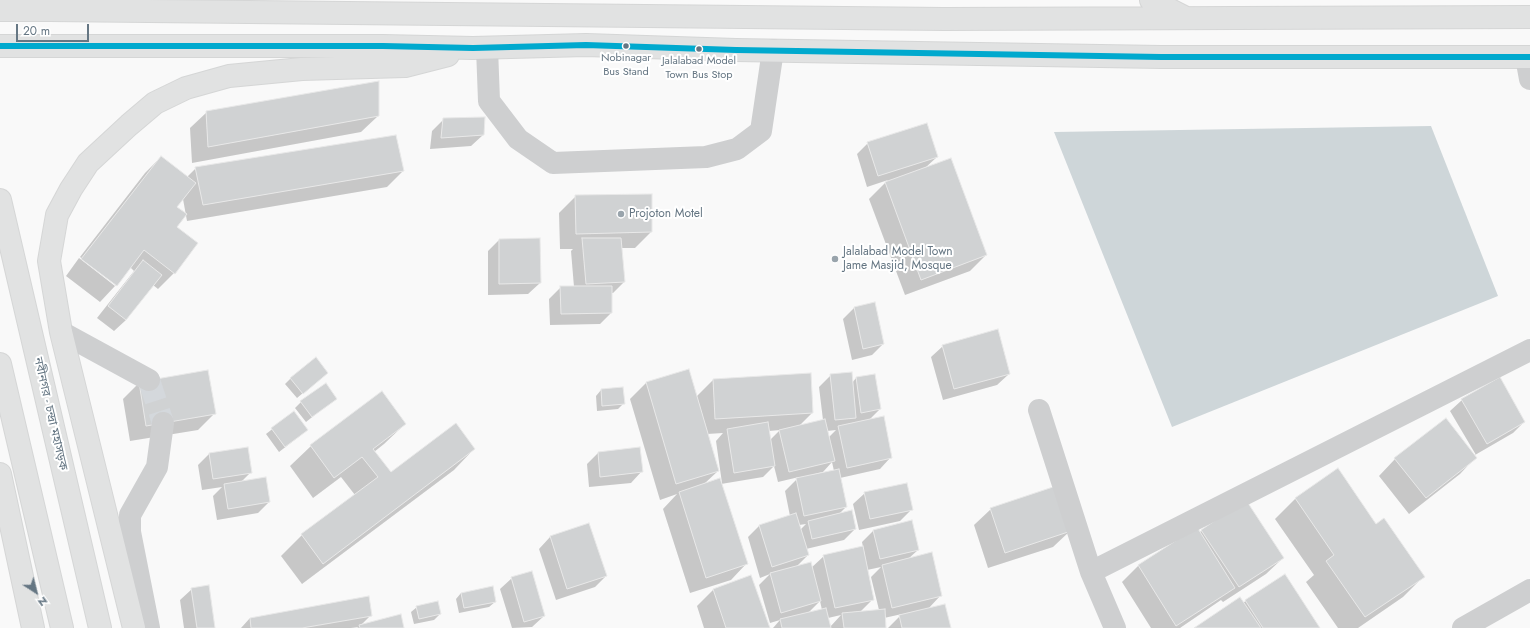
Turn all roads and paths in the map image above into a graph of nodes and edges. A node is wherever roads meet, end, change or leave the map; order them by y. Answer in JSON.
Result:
{"nodes":[{"id":1,"x":1151,"y":0,"type":"edge"},
{"id":2,"x":0,"y":10,"type":"edge"},
{"id":3,"x":1530,"y":17,"type":"edge"},
{"id":4,"x":1184,"y":18,"type":"junction"},
{"id":5,"x":0,"y":46,"type":"edge"},
{"id":6,"x":480,"y":48,"type":"junction"},
{"id":7,"x":773,"y":50,"type":"junction"},
{"id":8,"x":1528,"y":57,"type":"edge"},
{"id":9,"x":1530,"y":79,"type":"edge"},
{"id":10,"x":0,"y":200,"type":"edge"},
{"id":11,"x":61,"y":332,"type":"junction"},
{"id":12,"x":1530,"y":350,"type":"edge"},
{"id":13,"x":0,"y":364,"type":"edge"},
{"id":14,"x":149,"y":380,"type":"tunnel mouth"},
{"id":15,"x":1039,"y":410,"type":"dead end"},
{"id":16,"x":163,"y":423,"type":"tunnel mouth"},
{"id":17,"x":0,"y":474,"type":"edge"},
{"id":18,"x":1091,"y":572,"type":"junction"},
{"id":19,"x":1530,"y":590,"type":"edge"},
{"id":20,"x":33,"y":628,"type":"edge"},
{"id":21,"x":62,"y":628,"type":"edge"},
{"id":22,"x":100,"y":628,"type":"edge"},
{"id":23,"x":134,"y":628,"type":"edge"},
{"id":24,"x":149,"y":628,"type":"edge"},
{"id":25,"x":1115,"y":628,"type":"edge"},
{"id":26,"x":1463,"y":628,"type":"edge"}],
"edges":[{"from":1,"to":4,"type":"highway"},
{"from":2,"to":4,"type":"highway"},
{"from":3,"to":4,"type":"highway"},
{"from":5,"to":6,"type":"highway"},
{"from":6,"to":7,"type":"highway"},
{"from":6,"to":7,"type":"street"},
{"from":6,"to":11,"type":"highway"},
{"from":7,"to":8,"type":"highway"},
{"from":8,"to":9,"type":"street"},
{"from":10,"to":22,"type":"highway","name":"নবীনগর - চন্দ্রা মহাসড়ক"},
{"from":11,"to":14,"type":"street"},
{"from":11,"to":23,"type":"highway"},
{"from":12,"to":18,"type":"street"},
{"from":13,"to":21,"type":"highway"},
{"from":15,"to":18,"type":"street"},
{"from":16,"to":24,"type":"street"},
{"from":17,"to":20,"type":"highway"},
{"from":18,"to":25,"type":"street"},
{"from":19,"to":26,"type":"street"}]}
